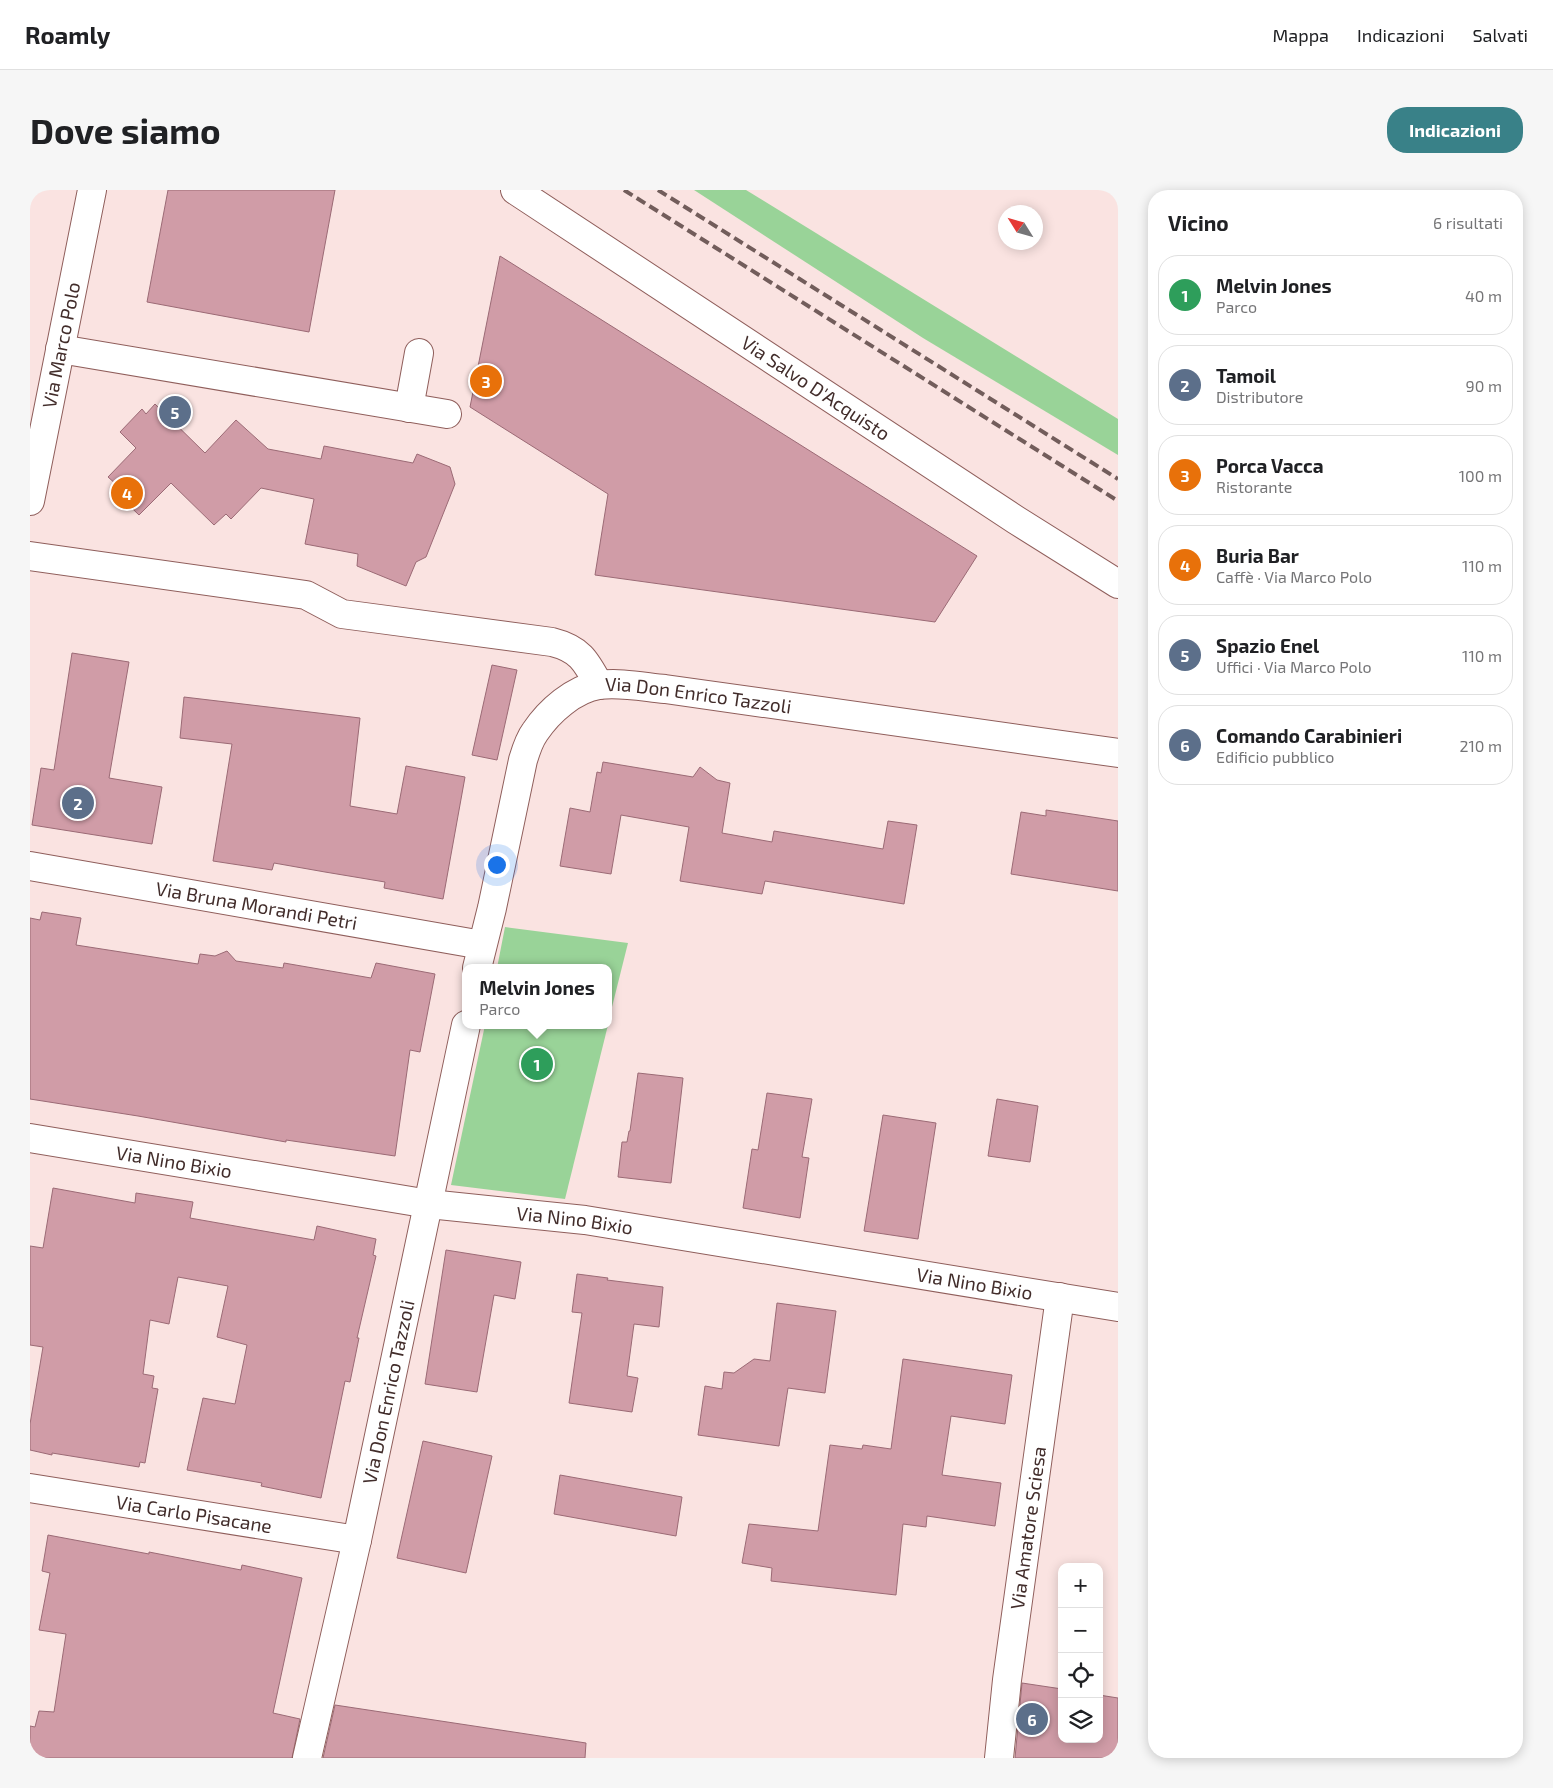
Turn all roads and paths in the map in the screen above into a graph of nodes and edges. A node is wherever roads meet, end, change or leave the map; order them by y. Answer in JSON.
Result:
{"nodes":[{"id":1,"x":92,"y":190,"type":"edge"},
{"id":2,"x":515,"y":190,"type":"edge"},
{"id":3,"x":60,"y":349,"type":"junction"},
{"id":4,"x":420,"y":352,"type":"dead end"},
{"id":5,"x":409,"y":408,"type":"junction"},
{"id":6,"x":447,"y":414,"type":"dead end"},
{"id":7,"x":31,"y":496,"type":"edge"},
{"id":8,"x":30,"y":556,"type":"edge"},
{"id":9,"x":1118,"y":584,"type":"edge"},
{"id":10,"x":599,"y":685,"type":"junction"},
{"id":11,"x":1118,"y":753,"type":"edge"},
{"id":12,"x":30,"y":866,"type":"edge"},
{"id":13,"x":480,"y":956,"type":"edge"},
{"id":14,"x":465,"y":1029,"type":"edge"},
{"id":15,"x":30,"y":1138,"type":"edge"},
{"id":16,"x":429,"y":1204,"type":"junction"},
{"id":17,"x":1060,"y":1297,"type":"junction"},
{"id":18,"x":1118,"y":1307,"type":"edge"},
{"id":19,"x":30,"y":1488,"type":"edge"},
{"id":20,"x":357,"y":1540,"type":"junction"},
{"id":21,"x":307,"y":1758,"type":"edge"},
{"id":22,"x":998,"y":1758,"type":"edge"}],
"edges":[{"from":1,"to":3,"type":"street","name":"Via Marco Polo"},
{"from":2,"to":9,"type":"street","name":"Via Salvo D'Acquisto"},
{"from":3,"to":5,"type":"street"},
{"from":3,"to":7,"type":"street","name":"Via Marco Polo"},
{"from":4,"to":5,"type":"street"},
{"from":5,"to":6,"type":"street"},
{"from":8,"to":10,"type":"street"},
{"from":10,"to":11,"type":"street","name":"Via Don Enrico Tazzoli"},
{"from":10,"to":13,"type":"street","name":"Via Don Enrico Tazzoli"},
{"from":12,"to":13,"type":"street","name":"Via Bruna Morandi Petri"},
{"from":14,"to":16,"type":"street","name":"Via Don Enrico Tazzoli"},
{"from":15,"to":16,"type":"street","name":"Via Nino Bixio"},
{"from":16,"to":17,"type":"street","name":"Via Nino Bixio"},
{"from":16,"to":20,"type":"street","name":"Via Don Enrico Tazzoli"},
{"from":17,"to":18,"type":"street","name":"Via Nino Bixio"},
{"from":17,"to":22,"type":"street","name":"Via Amatore Sciesa"},
{"from":19,"to":20,"type":"street","name":"Via Carlo Pisacane"},
{"from":20,"to":21,"type":"street","name":"Via Don Enrico Tazzoli"}]}
